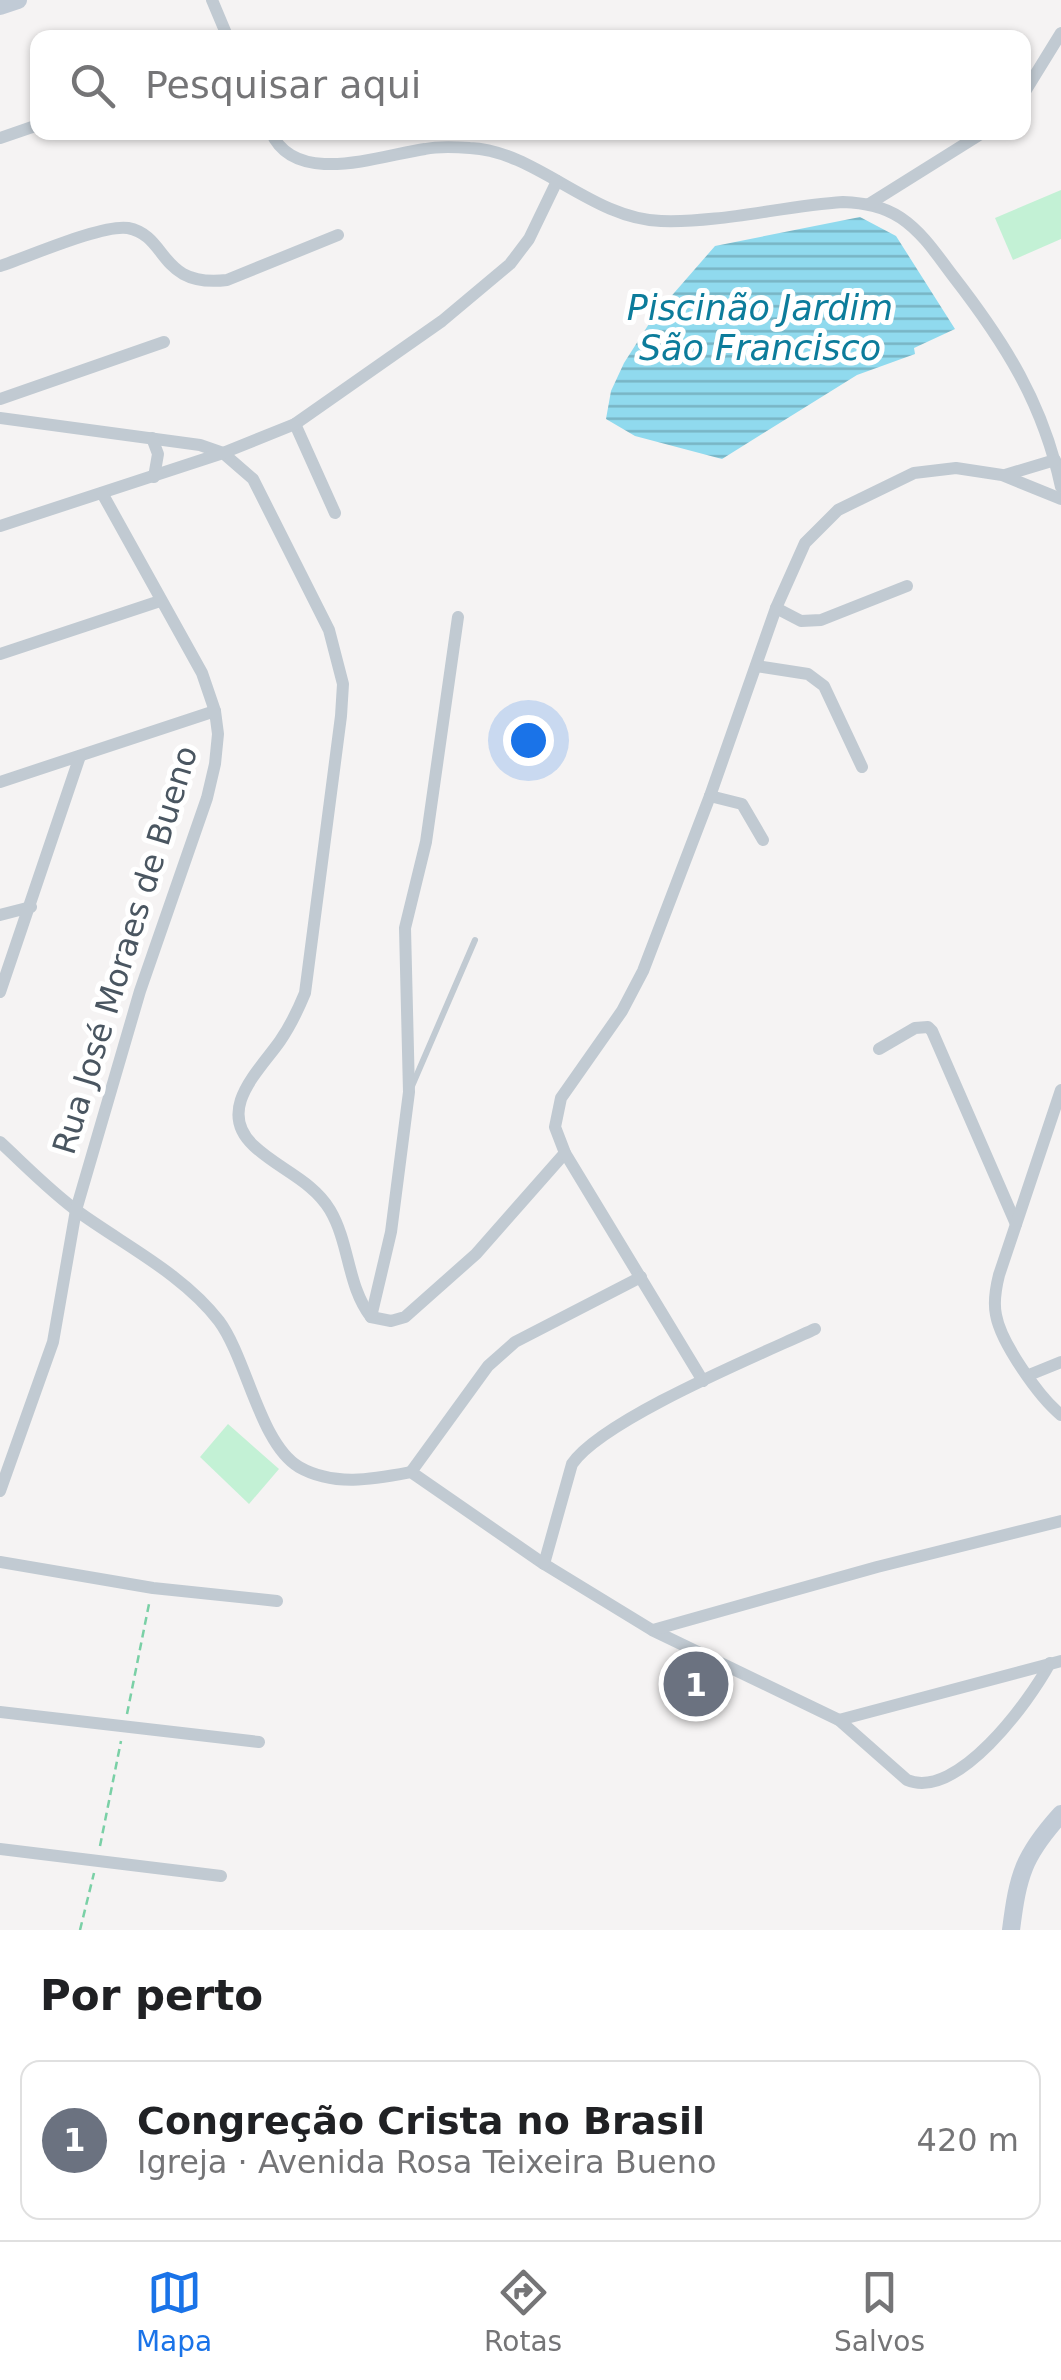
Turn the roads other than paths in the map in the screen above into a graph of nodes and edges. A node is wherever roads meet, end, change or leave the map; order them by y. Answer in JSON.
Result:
{"nodes":[{"id":1,"x":18,"y":0,"type":"edge"},
{"id":2,"x":212,"y":0,"type":"edge"},
{"id":3,"x":0,"y":6,"type":"edge"},
{"id":4,"x":225,"y":30,"type":"edge"},
{"id":5,"x":1061,"y":33,"type":"edge"},
{"id":6,"x":1031,"y":82,"type":"edge"},
{"id":7,"x":30,"y":128,"type":"edge"},
{"id":8,"x":0,"y":138,"type":"edge"},
{"id":9,"x":274,"y":140,"type":"edge"},
{"id":10,"x":971,"y":140,"type":"edge"},
{"id":11,"x":557,"y":182,"type":"junction"},
{"id":12,"x":869,"y":204,"type":"junction"},
{"id":13,"x":338,"y":235,"type":"dead end"},
{"id":14,"x":0,"y":266,"type":"edge"},
{"id":15,"x":164,"y":342,"type":"dead end"},
{"id":16,"x":0,"y":398,"type":"edge"},
{"id":17,"x":0,"y":418,"type":"edge"},
{"id":18,"x":296,"y":424,"type":"junction"},
{"id":19,"x":152,"y":438,"type":"junction"},
{"id":20,"x":223,"y":454,"type":"junction"},
{"id":21,"x":1055,"y":460,"type":"junction"},
{"id":22,"x":1002,"y":475,"type":"junction"},
{"id":23,"x":154,"y":477,"type":"junction"},
{"id":24,"x":1061,"y":487,"type":"edge"},
{"id":25,"x":102,"y":494,"type":"junction"},
{"id":26,"x":1061,"y":499,"type":"edge"},
{"id":27,"x":335,"y":512,"type":"dead end"},
{"id":28,"x":0,"y":526,"type":"edge"},
{"id":29,"x":907,"y":586,"type":"dead end"},
{"id":30,"x":160,"y":601,"type":"junction"},
{"id":31,"x":776,"y":608,"type":"junction"},
{"id":32,"x":458,"y":618,"type":"dead end"},
{"id":33,"x":0,"y":654,"type":"edge"},
{"id":34,"x":756,"y":666,"type":"junction"},
{"id":35,"x":215,"y":711,"type":"junction"},
{"id":36,"x":80,"y":756,"type":"junction"},
{"id":37,"x":862,"y":767,"type":"dead end"},
{"id":38,"x":0,"y":782,"type":"edge"},
{"id":39,"x":710,"y":796,"type":"junction"},
{"id":40,"x":763,"y":840,"type":"dead end"},
{"id":41,"x":31,"y":906,"type":"junction"},
{"id":42,"x":0,"y":915,"type":"edge"},
{"id":43,"x":476,"y":940,"type":"dead end"},
{"id":44,"x":0,"y":992,"type":"edge"},
{"id":45,"x":879,"y":1049,"type":"dead end"},
{"id":46,"x":1061,"y":1090,"type":"edge"},
{"id":47,"x":409,"y":1092,"type":"junction"},
{"id":48,"x":0,"y":1142,"type":"edge"},
{"id":49,"x":565,"y":1153,"type":"junction"},
{"id":50,"x":76,"y":1210,"type":"junction"},
{"id":51,"x":1016,"y":1224,"type":"junction"},
{"id":52,"x":641,"y":1278,"type":"junction"},
{"id":53,"x":372,"y":1316,"type":"junction"},
{"id":54,"x":815,"y":1329,"type":"dead end"},
{"id":55,"x":1061,"y":1362,"type":"edge"},
{"id":56,"x":1029,"y":1375,"type":"junction"},
{"id":57,"x":703,"y":1382,"type":"junction"},
{"id":58,"x":1061,"y":1415,"type":"edge"},
{"id":59,"x":411,"y":1472,"type":"junction"},
{"id":60,"x":0,"y":1491,"type":"edge"},
{"id":61,"x":1061,"y":1521,"type":"edge"},
{"id":62,"x":0,"y":1562,"type":"edge"},
{"id":63,"x":544,"y":1564,"type":"junction"},
{"id":64,"x":277,"y":1602,"type":"dead end"},
{"id":65,"x":652,"y":1630,"type":"junction"},
{"id":66,"x":1056,"y":1662,"type":"edge"},
{"id":67,"x":0,"y":1712,"type":"edge"},
{"id":68,"x":839,"y":1720,"type":"junction"},
{"id":69,"x":259,"y":1742,"type":"dead end"},
{"id":70,"x":1061,"y":1814,"type":"edge"},
{"id":71,"x":0,"y":1849,"type":"edge"},
{"id":72,"x":221,"y":1876,"type":"dead end"},
{"id":73,"x":1010,"y":1930,"type":"edge"}],
"edges":[{"from":1,"to":3,"type":"street"},
{"from":2,"to":4,"type":"street"},
{"from":5,"to":6,"type":"street"},
{"from":7,"to":8,"type":"street"},
{"from":9,"to":11,"type":"street"},
{"from":10,"to":12,"type":"street"},
{"from":11,"to":12,"type":"street"},
{"from":11,"to":18,"type":"street"},
{"from":12,"to":21,"type":"street"},
{"from":13,"to":14,"type":"street"},
{"from":15,"to":16,"type":"street"},
{"from":17,"to":19,"type":"street"},
{"from":18,"to":20,"type":"street"},
{"from":18,"to":27,"type":"street"},
{"from":19,"to":20,"type":"street"},
{"from":19,"to":23,"type":"street"},
{"from":20,"to":23,"type":"street"},
{"from":20,"to":53,"type":"street"},
{"from":21,"to":22,"type":"street"},
{"from":21,"to":24,"type":"street"},
{"from":22,"to":26,"type":"street"},
{"from":22,"to":31,"type":"street"},
{"from":23,"to":25,"type":"street"},
{"from":25,"to":28,"type":"street"},
{"from":25,"to":30,"type":"street","name":"Rua José Moraes de Bueno"},
{"from":29,"to":31,"type":"street"},
{"from":30,"to":33,"type":"street"},
{"from":30,"to":35,"type":"street","name":"Rua José Moraes de Bueno"},
{"from":31,"to":34,"type":"street"},
{"from":32,"to":47,"type":"street"},
{"from":34,"to":37,"type":"street"},
{"from":34,"to":39,"type":"street"},
{"from":35,"to":36,"type":"street"},
{"from":35,"to":50,"type":"street","name":"Rua José Moraes de Bueno"},
{"from":36,"to":38,"type":"street"},
{"from":36,"to":41,"type":"street"},
{"from":39,"to":40,"type":"street"},
{"from":39,"to":49,"type":"street"},
{"from":41,"to":42,"type":"street"},
{"from":41,"to":44,"type":"street"},
{"from":43,"to":47,"type":"lane"},
{"from":45,"to":51,"type":"street"},
{"from":46,"to":51,"type":"street"},
{"from":47,"to":53,"type":"street"},
{"from":48,"to":50,"type":"street"},
{"from":49,"to":52,"type":"street"},
{"from":49,"to":53,"type":"street"},
{"from":50,"to":59,"type":"street"},
{"from":50,"to":60,"type":"street","name":"Rua José Moraes de Bueno"},
{"from":51,"to":56,"type":"street"},
{"from":52,"to":57,"type":"street"},
{"from":52,"to":59,"type":"street"},
{"from":54,"to":57,"type":"street"},
{"from":55,"to":56,"type":"street"},
{"from":56,"to":58,"type":"street"},
{"from":57,"to":63,"type":"street"},
{"from":59,"to":63,"type":"street"},
{"from":61,"to":65,"type":"street"},
{"from":62,"to":64,"type":"street"},
{"from":63,"to":65,"type":"street"},
{"from":65,"to":68,"type":"street"},
{"from":66,"to":68,"type":"street"},
{"from":66,"to":68,"type":"street"},
{"from":67,"to":69,"type":"street"},
{"from":70,"to":73,"type":"street"},
{"from":71,"to":72,"type":"street"}]}
